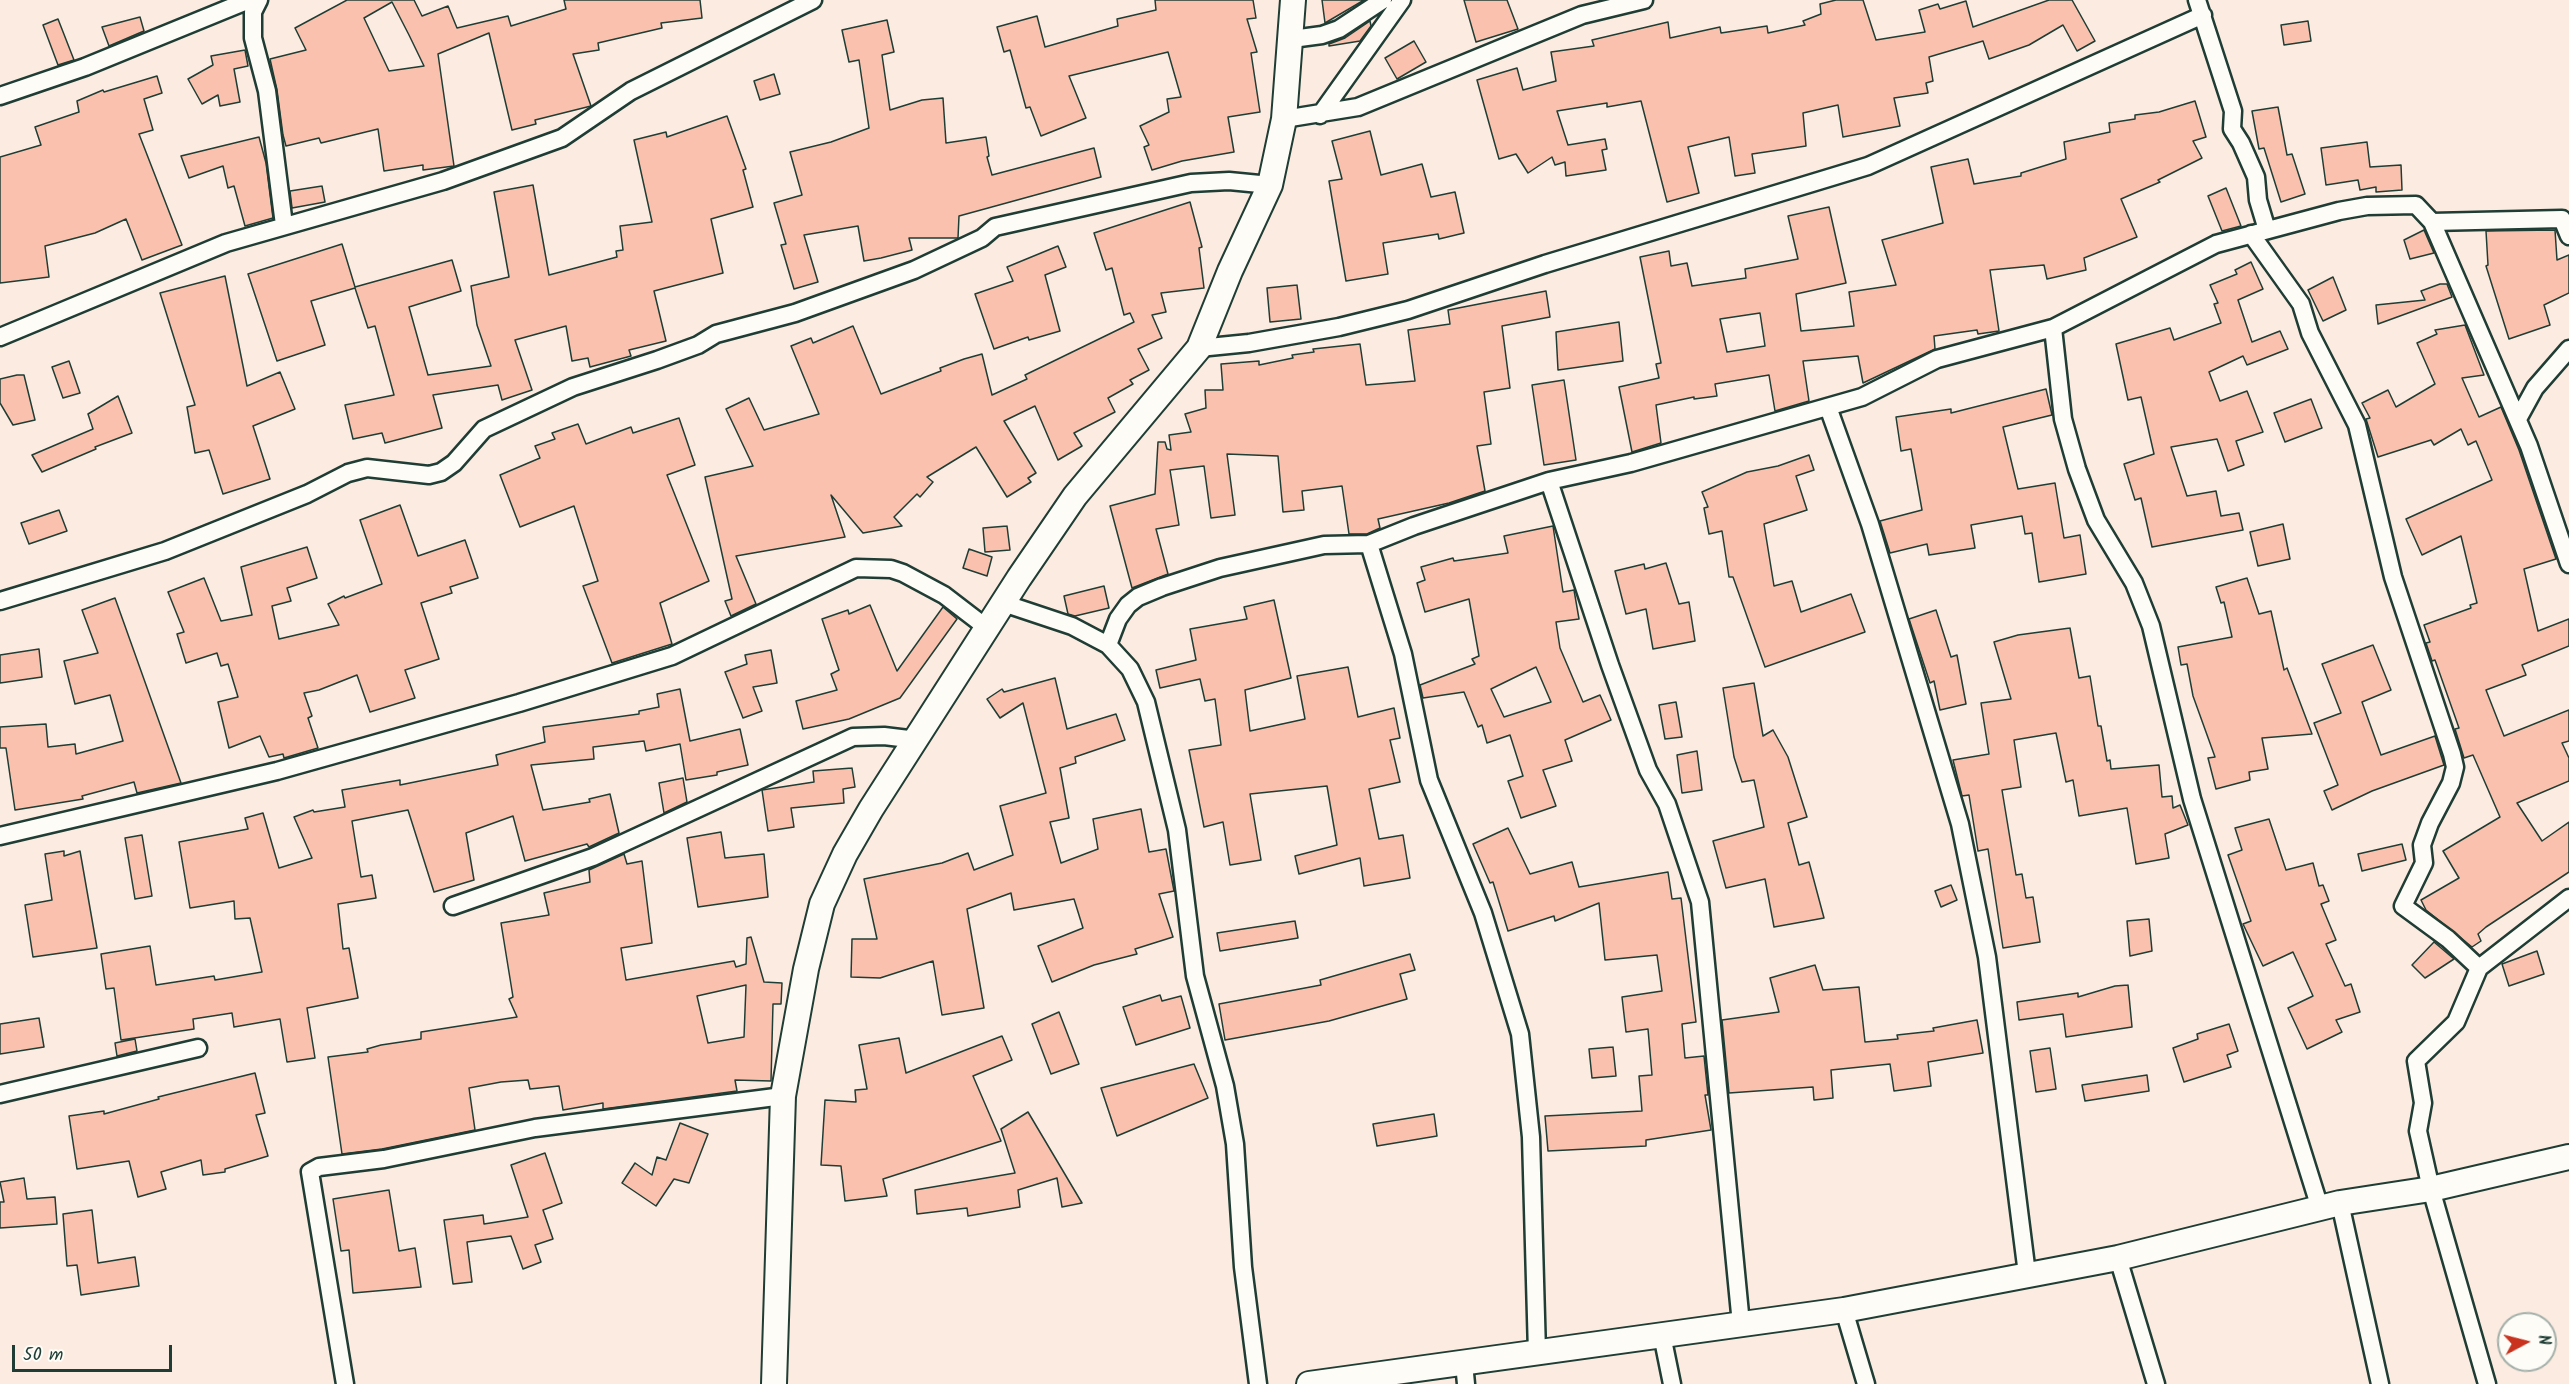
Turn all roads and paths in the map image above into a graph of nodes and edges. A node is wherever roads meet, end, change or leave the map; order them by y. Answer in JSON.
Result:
{"nodes":[{"id":1,"x":249,"y":0,"type":"edge"},
{"id":2,"x":259,"y":0,"type":"edge"},
{"id":3,"x":813,"y":0,"type":"edge"},
{"id":4,"x":1293,"y":0,"type":"edge"},
{"id":5,"x":1383,"y":0,"type":"edge"},
{"id":6,"x":1402,"y":0,"type":"edge"},
{"id":7,"x":1644,"y":0,"type":"edge"},
{"id":8,"x":2200,"y":8,"type":"edge"},
{"id":9,"x":1292,"y":39,"type":"junction"},
{"id":10,"x":0,"y":96,"type":"edge"},
{"id":11,"x":1320,"y":115,"type":"junction"},
{"id":12,"x":1284,"y":119,"type":"junction"},
{"id":13,"x":1270,"y":185,"type":"junction"},
{"id":14,"x":2432,"y":222,"type":"junction"},
{"id":15,"x":284,"y":225,"type":"junction"},
{"id":16,"x":2259,"y":232,"type":"junction"},
{"id":17,"x":2569,"y":236,"type":"edge"},
{"id":18,"x":2053,"y":328,"type":"junction"},
{"id":19,"x":0,"y":337,"type":"edge"},
{"id":20,"x":1199,"y":348,"type":"junction"},
{"id":21,"x":2569,"y":349,"type":"edge"},
{"id":22,"x":1828,"y":406,"type":"junction"},
{"id":23,"x":2518,"y":419,"type":"junction"},
{"id":24,"x":1549,"y":482,"type":"junction"},
{"id":25,"x":1370,"y":544,"type":"junction"},
{"id":26,"x":2569,"y":564,"type":"edge"},
{"id":27,"x":0,"y":601,"type":"edge"},
{"id":28,"x":1003,"y":603,"type":"junction"},
{"id":29,"x":987,"y":628,"type":"junction"},
{"id":30,"x":1108,"y":645,"type":"junction"},
{"id":31,"x":917,"y":741,"type":"junction"},
{"id":32,"x":0,"y":836,"type":"edge"},
{"id":33,"x":2569,"y":898,"type":"edge"},
{"id":34,"x":453,"y":906,"type":"dead end"},
{"id":35,"x":2479,"y":968,"type":"junction"},
{"id":36,"x":198,"y":1048,"type":"dead end"},
{"id":37,"x":0,"y":1094,"type":"edge"},
{"id":38,"x":783,"y":1096,"type":"junction"},
{"id":39,"x":2569,"y":1157,"type":"edge"},
{"id":40,"x":2431,"y":1189,"type":"junction"},
{"id":41,"x":2330,"y":1206,"type":"junction"},
{"id":42,"x":2118,"y":1258,"type":"junction"},
{"id":43,"x":2027,"y":1274,"type":"junction"},
{"id":44,"x":1844,"y":1310,"type":"junction"},
{"id":45,"x":1741,"y":1324,"type":"junction"},
{"id":46,"x":1662,"y":1335,"type":"junction"},
{"id":47,"x":1537,"y":1353,"type":"junction"},
{"id":48,"x":1465,"y":1374,"type":"edge"},
{"id":49,"x":345,"y":1384,"type":"edge"},
{"id":50,"x":774,"y":1384,"type":"edge"},
{"id":51,"x":1258,"y":1384,"type":"edge"},
{"id":52,"x":1309,"y":1384,"type":"edge"},
{"id":53,"x":1672,"y":1384,"type":"edge"},
{"id":54,"x":1866,"y":1384,"type":"edge"},
{"id":55,"x":2156,"y":1384,"type":"edge"},
{"id":56,"x":2380,"y":1384,"type":"edge"},
{"id":57,"x":2487,"y":1384,"type":"edge"}],
"edges":[{"from":1,"to":10,"type":"street"},
{"from":2,"to":15,"type":"street"},
{"from":3,"to":15,"type":"street"},
{"from":4,"to":9,"type":"street"},
{"from":5,"to":9,"type":"street"},
{"from":6,"to":11,"type":"street"},
{"from":7,"to":11,"type":"street"},
{"from":8,"to":16,"type":"street"},
{"from":8,"to":20,"type":"street"},
{"from":9,"to":12,"type":"street"},
{"from":11,"to":12,"type":"street"},
{"from":12,"to":13,"type":"street"},
{"from":13,"to":20,"type":"street"},
{"from":13,"to":27,"type":"street"},
{"from":14,"to":16,"type":"street"},
{"from":14,"to":17,"type":"street"},
{"from":14,"to":23,"type":"street"},
{"from":15,"to":19,"type":"street"},
{"from":16,"to":18,"type":"street"},
{"from":16,"to":35,"type":"street"},
{"from":18,"to":22,"type":"street"},
{"from":18,"to":41,"type":"street"},
{"from":20,"to":28,"type":"street"},
{"from":21,"to":23,"type":"street"},
{"from":22,"to":24,"type":"street"},
{"from":22,"to":43,"type":"street"},
{"from":23,"to":26,"type":"street"},
{"from":24,"to":25,"type":"street"},
{"from":24,"to":45,"type":"street"},
{"from":25,"to":30,"type":"street"},
{"from":25,"to":47,"type":"street"},
{"from":28,"to":29,"type":"street"},
{"from":28,"to":30,"type":"street"},
{"from":29,"to":31,"type":"street"},
{"from":29,"to":32,"type":"street"},
{"from":30,"to":51,"type":"street"},
{"from":31,"to":34,"type":"street"},
{"from":31,"to":38,"type":"street"},
{"from":33,"to":35,"type":"street"},
{"from":35,"to":40,"type":"street"},
{"from":36,"to":37,"type":"street"},
{"from":38,"to":49,"type":"street"},
{"from":38,"to":50,"type":"street"},
{"from":39,"to":40,"type":"street"},
{"from":40,"to":41,"type":"street"},
{"from":40,"to":57,"type":"street"},
{"from":41,"to":42,"type":"street"},
{"from":41,"to":56,"type":"street"},
{"from":42,"to":43,"type":"street"},
{"from":42,"to":55,"type":"street"},
{"from":43,"to":44,"type":"street"},
{"from":44,"to":45,"type":"street"},
{"from":44,"to":54,"type":"street"},
{"from":45,"to":46,"type":"street"},
{"from":46,"to":47,"type":"street"},
{"from":46,"to":53,"type":"street"},
{"from":47,"to":48,"type":"street"},
{"from":48,"to":52,"type":"street"}]}
